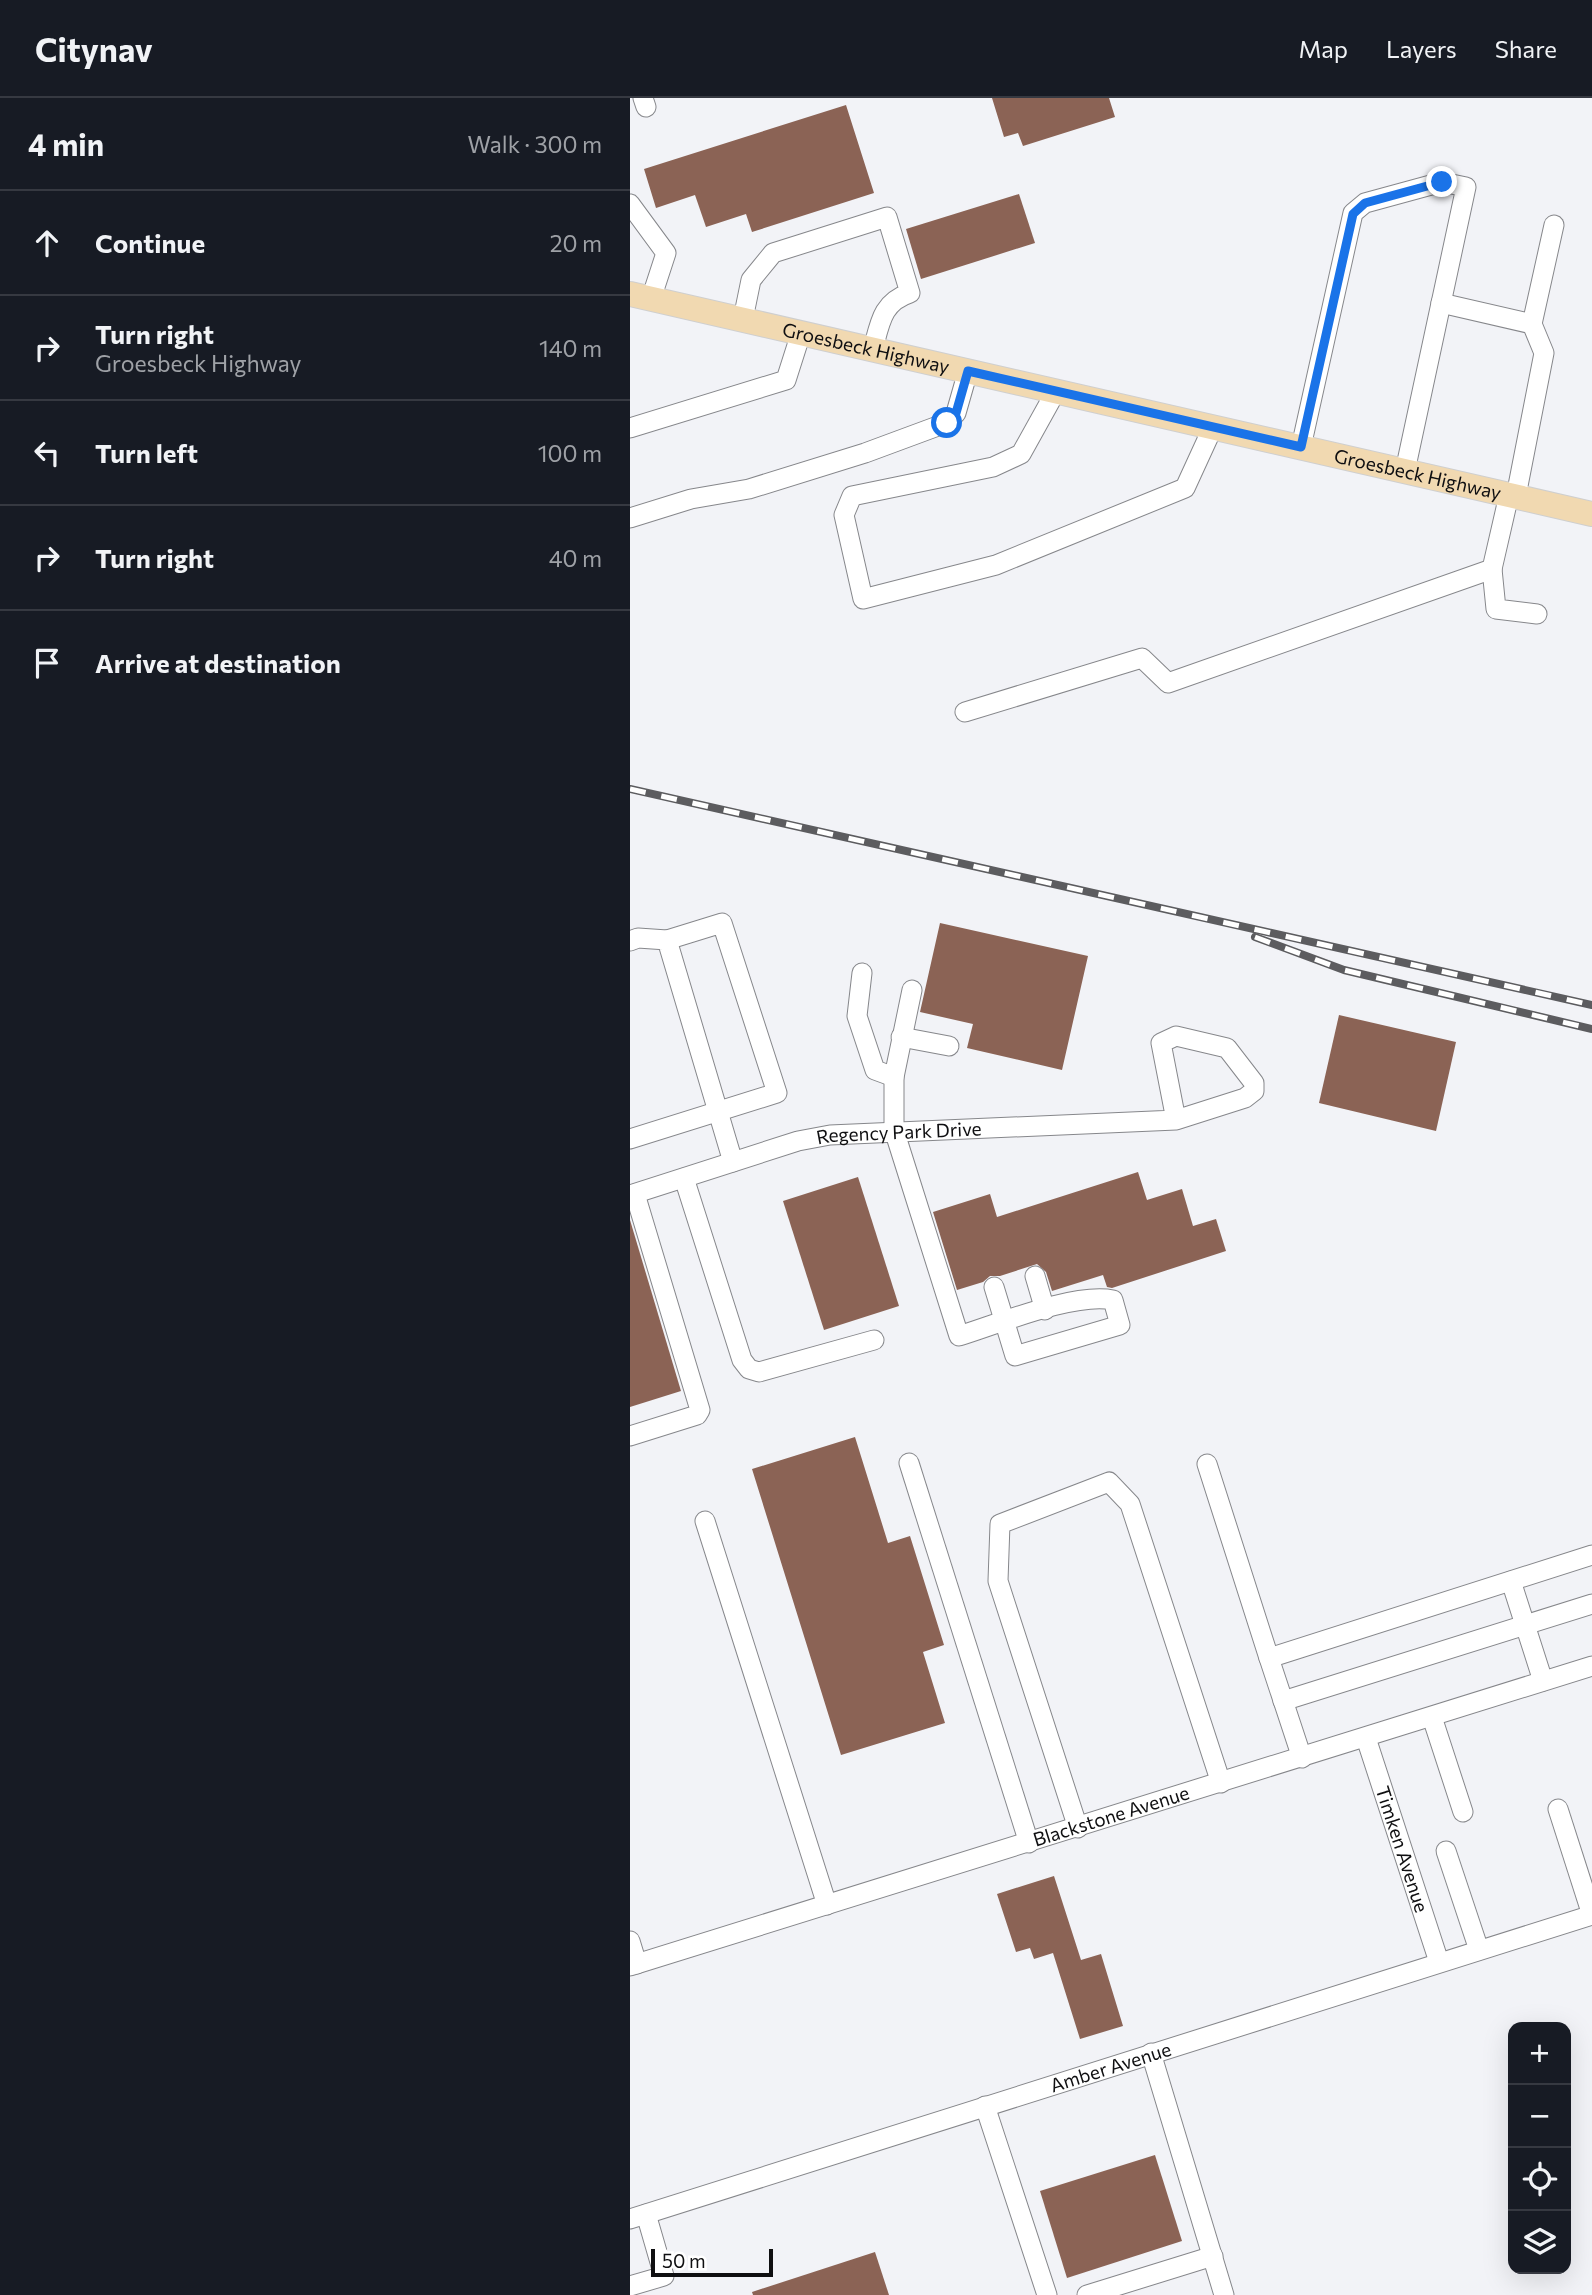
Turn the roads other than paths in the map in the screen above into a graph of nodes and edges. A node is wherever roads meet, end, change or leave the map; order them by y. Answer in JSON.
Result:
{"nodes":[{"id":1,"x":630,"y":204,"type":"edge"},
{"id":2,"x":1554,"y":225,"type":"dead end"},
{"id":3,"x":640,"y":296,"type":"edge"},
{"id":4,"x":1441,"y":303,"type":"junction"},
{"id":5,"x":743,"y":320,"type":"junction"},
{"id":6,"x":1532,"y":324,"type":"junction"},
{"id":7,"x":801,"y":333,"type":"junction"},
{"id":8,"x":873,"y":349,"type":"junction"},
{"id":9,"x":968,"y":371,"type":"junction"},
{"id":10,"x":1055,"y":391,"type":"junction"},
{"id":11,"x":1213,"y":427,"type":"junction"},
{"id":12,"x":630,"y":428,"type":"edge"},
{"id":13,"x":1301,"y":447,"type":"junction"},
{"id":14,"x":1405,"y":471,"type":"junction"},
{"id":15,"x":1512,"y":495,"type":"junction"},
{"id":16,"x":1592,"y":514,"type":"edge"},
{"id":17,"x":630,"y":518,"type":"edge"},
{"id":18,"x":1492,"y":569,"type":"junction"},
{"id":19,"x":1537,"y":614,"type":"dead end"},
{"id":20,"x":965,"y":712,"type":"dead end"},
{"id":21,"x":667,"y":940,"type":"junction"},
{"id":22,"x":630,"y":941,"type":"edge"},
{"id":23,"x":862,"y":974,"type":"dead end"},
{"id":24,"x":912,"y":990,"type":"dead end"},
{"id":25,"x":901,"y":1037,"type":"junction"},
{"id":26,"x":949,"y":1046,"type":"dead end"},
{"id":27,"x":894,"y":1077,"type":"junction"},
{"id":28,"x":719,"y":1112,"type":"junction"},
{"id":29,"x":1176,"y":1120,"type":"junction"},
{"id":30,"x":894,"y":1130,"type":"junction"},
{"id":31,"x":630,"y":1139,"type":"edge"},
{"id":32,"x":733,"y":1162,"type":"junction"},
{"id":33,"x":684,"y":1178,"type":"junction"},
{"id":34,"x":632,"y":1194,"type":"edge"},
{"id":35,"x":1035,"y":1276,"type":"dead end"},
{"id":36,"x":994,"y":1287,"type":"dead end"},
{"id":37,"x":1045,"y":1310,"type":"junction"},
{"id":38,"x":1004,"y":1322,"type":"junction"},
{"id":39,"x":874,"y":1340,"type":"dead end"},
{"id":40,"x":630,"y":1436,"type":"edge"},
{"id":41,"x":909,"y":1463,"type":"dead end"},
{"id":42,"x":1207,"y":1464,"type":"dead end"},
{"id":43,"x":705,"y":1521,"type":"dead end"},
{"id":44,"x":1592,"y":1555,"type":"edge"},
{"id":45,"x":1511,"y":1581,"type":"junction"},
{"id":46,"x":1592,"y":1604,"type":"edge"},
{"id":47,"x":1525,"y":1625,"type":"junction"},
{"id":48,"x":1269,"y":1658,"type":"junction"},
{"id":49,"x":1592,"y":1665,"type":"edge"},
{"id":50,"x":1544,"y":1681,"type":"junction"},
{"id":51,"x":1283,"y":1701,"type":"junction"},
{"id":52,"x":1432,"y":1717,"type":"junction"},
{"id":53,"x":1366,"y":1738,"type":"junction"},
{"id":54,"x":1302,"y":1758,"type":"junction"},
{"id":55,"x":1221,"y":1783,"type":"junction"},
{"id":56,"x":1558,"y":1809,"type":"dead end"},
{"id":57,"x":1463,"y":1812,"type":"dead end"},
{"id":58,"x":1078,"y":1828,"type":"junction"},
{"id":59,"x":1029,"y":1843,"type":"junction"},
{"id":60,"x":1446,"y":1851,"type":"dead end"},
{"id":61,"x":827,"y":1905,"type":"junction"},
{"id":62,"x":1592,"y":1915,"type":"edge"},
{"id":63,"x":630,"y":1941,"type":"edge"},
{"id":64,"x":1479,"y":1950,"type":"junction"},
{"id":65,"x":1439,"y":1962,"type":"junction"},
{"id":66,"x":633,"y":1965,"type":"edge"},
{"id":67,"x":1151,"y":2053,"type":"junction"},
{"id":68,"x":985,"y":2106,"type":"junction"},
{"id":69,"x":638,"y":2216,"type":"edge"},
{"id":70,"x":1213,"y":2256,"type":"junction"},
{"id":71,"x":630,"y":2286,"type":"edge"},
{"id":72,"x":1047,"y":2295,"type":"edge"},
{"id":73,"x":1087,"y":2295,"type":"edge"},
{"id":74,"x":1224,"y":2295,"type":"edge"}],
"edges":[{"from":1,"to":3,"type":"street"},
{"from":2,"to":6,"type":"street"},
{"from":3,"to":5,"type":"main road","name":"Groesbeck Highway"},
{"from":4,"to":6,"type":"street"},
{"from":4,"to":13,"type":"street"},
{"from":4,"to":14,"type":"street"},
{"from":5,"to":7,"type":"main road","name":"Groesbeck Highway"},
{"from":5,"to":8,"type":"street"},
{"from":6,"to":15,"type":"street"},
{"from":7,"to":8,"type":"main road","name":"Groesbeck Highway"},
{"from":7,"to":12,"type":"street"},
{"from":8,"to":9,"type":"main road","name":"Groesbeck Highway"},
{"from":9,"to":10,"type":"main road","name":"Groesbeck Highway"},
{"from":9,"to":17,"type":"street"},
{"from":10,"to":11,"type":"main road","name":"Groesbeck Highway"},
{"from":10,"to":11,"type":"street"},
{"from":11,"to":13,"type":"main road","name":"Groesbeck Highway"},
{"from":13,"to":14,"type":"main road","name":"Groesbeck Highway"},
{"from":14,"to":15,"type":"main road","name":"Groesbeck Highway"},
{"from":15,"to":16,"type":"main road","name":"Groesbeck Highway"},
{"from":15,"to":18,"type":"street"},
{"from":18,"to":19,"type":"street"},
{"from":18,"to":20,"type":"street"},
{"from":21,"to":22,"type":"street"},
{"from":21,"to":28,"type":"street"},
{"from":21,"to":28,"type":"street"},
{"from":23,"to":27,"type":"street"},
{"from":24,"to":25,"type":"street"},
{"from":25,"to":26,"type":"street"},
{"from":25,"to":27,"type":"street"},
{"from":27,"to":30,"type":"street"},
{"from":28,"to":31,"type":"street"},
{"from":28,"to":32,"type":"street"},
{"from":29,"to":29,"type":"street","name":"Regency Park Drive"},
{"from":29,"to":30,"type":"street","name":"Regency Park Drive"},
{"from":30,"to":32,"type":"street","name":"Regency Park Drive"},
{"from":30,"to":38,"type":"street"},
{"from":32,"to":33,"type":"street","name":"Regency Park Drive"},
{"from":33,"to":34,"type":"street","name":"Regency Park Drive"},
{"from":33,"to":39,"type":"street"},
{"from":34,"to":40,"type":"street"},
{"from":35,"to":37,"type":"street"},
{"from":36,"to":38,"type":"street"},
{"from":37,"to":38,"type":"street"},
{"from":37,"to":38,"type":"street"},
{"from":41,"to":59,"type":"street"},
{"from":42,"to":48,"type":"street"},
{"from":43,"to":61,"type":"street"},
{"from":44,"to":45,"type":"street"},
{"from":45,"to":47,"type":"street"},
{"from":45,"to":48,"type":"street"},
{"from":46,"to":47,"type":"street"},
{"from":47,"to":50,"type":"street"},
{"from":47,"to":51,"type":"street"},
{"from":48,"to":51,"type":"street"},
{"from":49,"to":50,"type":"street","name":"Blackstone Avenue"},
{"from":50,"to":52,"type":"street","name":"Blackstone Avenue"},
{"from":51,"to":54,"type":"street"},
{"from":52,"to":53,"type":"street","name":"Blackstone Avenue"},
{"from":52,"to":57,"type":"street"},
{"from":53,"to":54,"type":"street","name":"Blackstone Avenue"},
{"from":53,"to":65,"type":"street","name":"Timken Avenue"},
{"from":54,"to":55,"type":"street","name":"Blackstone Avenue"},
{"from":55,"to":58,"type":"street","name":"Blackstone Avenue"},
{"from":55,"to":58,"type":"street"},
{"from":56,"to":62,"type":"street"},
{"from":58,"to":59,"type":"street","name":"Blackstone Avenue"},
{"from":59,"to":61,"type":"street","name":"Blackstone Avenue"},
{"from":60,"to":64,"type":"street"},
{"from":61,"to":66,"type":"street","name":"Blackstone Avenue"},
{"from":62,"to":64,"type":"street","name":"Amber Avenue"},
{"from":63,"to":66,"type":"street"},
{"from":64,"to":65,"type":"street","name":"Amber Avenue"},
{"from":65,"to":67,"type":"street","name":"Amber Avenue"},
{"from":67,"to":68,"type":"street","name":"Amber Avenue"},
{"from":67,"to":70,"type":"street"},
{"from":68,"to":69,"type":"street","name":"Amber Avenue"},
{"from":68,"to":72,"type":"street"},
{"from":69,"to":71,"type":"street"},
{"from":70,"to":73,"type":"street"},
{"from":70,"to":74,"type":"street"}]}
